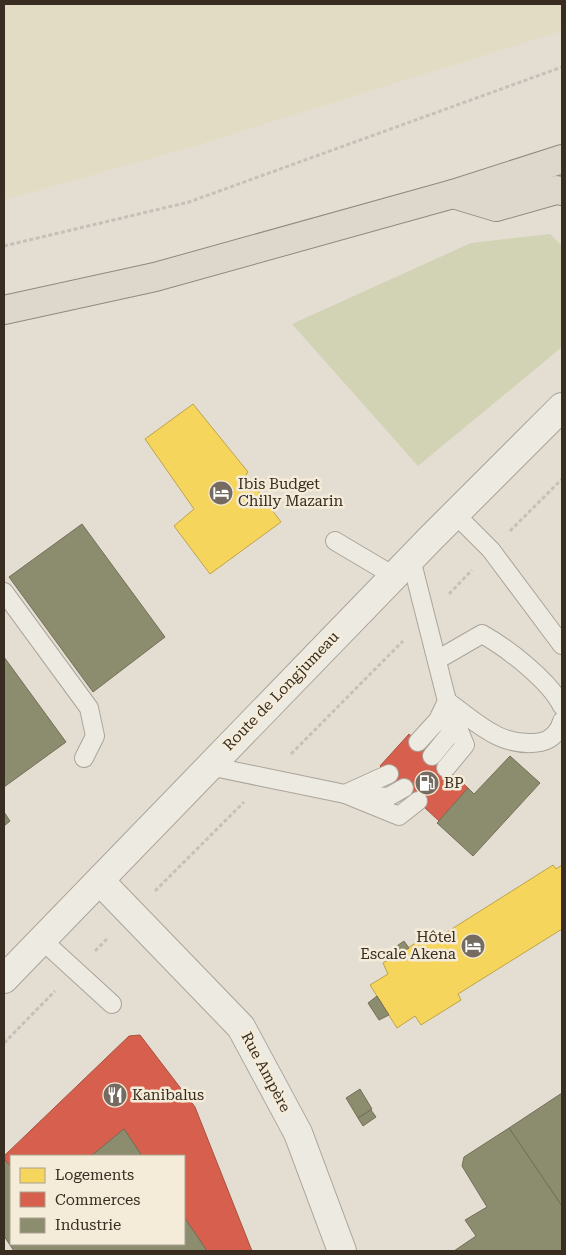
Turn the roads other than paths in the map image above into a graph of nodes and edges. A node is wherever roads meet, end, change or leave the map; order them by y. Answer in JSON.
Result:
{"nodes":[{"id":1,"x":557,"y":161,"type":"edge"},
{"id":2,"x":562,"y":191,"type":"edge"},
{"id":3,"x":453,"y":194,"type":"junction"},
{"id":4,"x":4,"y":310,"type":"edge"},
{"id":5,"x":562,"y":407,"type":"edge"},
{"id":6,"x":455,"y":514,"type":"junction"},
{"id":7,"x":335,"y":541,"type":"dead end"},
{"id":8,"x":403,"y":568,"type":"junction"},
{"id":9,"x":4,"y":592,"type":"edge"},
{"id":10,"x":562,"y":645,"type":"edge"},
{"id":11,"x":437,"y":660,"type":"junction"},
{"id":12,"x":447,"y":702,"type":"junction"},
{"id":13,"x":562,"y":706,"type":"edge"},
{"id":14,"x":562,"y":721,"type":"edge"},
{"id":15,"x":418,"y":742,"type":"dead end"},
{"id":16,"x":432,"y":756,"type":"dead end"},
{"id":17,"x":84,"y":758,"type":"dead end"},
{"id":18,"x":209,"y":766,"type":"junction"},
{"id":19,"x":446,"y":768,"type":"dead end"},
{"id":20,"x":389,"y":774,"type":"dead end"},
{"id":21,"x":404,"y":788,"type":"dead end"},
{"id":22,"x":345,"y":794,"type":"junction"},
{"id":23,"x":418,"y":801,"type":"dead end"},
{"id":24,"x":100,"y":881,"type":"junction"},
{"id":25,"x":42,"y":940,"type":"junction"},
{"id":26,"x":4,"y":979,"type":"edge"},
{"id":27,"x":112,"y":1004,"type":"dead end"},
{"id":28,"x":342,"y":1251,"type":"edge"}],
"edges":[{"from":1,"to":3,"type":"highway"},
{"from":2,"to":3,"type":"highway"},
{"from":3,"to":4,"type":"highway"},
{"from":5,"to":6,"type":"street","name":"Route de Longjumeau"},
{"from":6,"to":8,"type":"street","name":"Route de Longjumeau"},
{"from":6,"to":10,"type":"lane"},
{"from":7,"to":8,"type":"lane"},
{"from":8,"to":11,"type":"lane"},
{"from":8,"to":18,"type":"street","name":"Route de Longjumeau"},
{"from":9,"to":17,"type":"lane"},
{"from":11,"to":12,"type":"lane"},
{"from":11,"to":13,"type":"lane"},
{"from":12,"to":14,"type":"lane"},
{"from":12,"to":15,"type":"lane"},
{"from":12,"to":16,"type":"lane"},
{"from":12,"to":19,"type":"lane"},
{"from":18,"to":22,"type":"lane"},
{"from":18,"to":24,"type":"street","name":"Route de Longjumeau"},
{"from":20,"to":22,"type":"lane"},
{"from":21,"to":22,"type":"lane"},
{"from":22,"to":23,"type":"lane"},
{"from":24,"to":25,"type":"street","name":"Route de Longjumeau"},
{"from":24,"to":28,"type":"street","name":"Rue Ampère"},
{"from":25,"to":26,"type":"street","name":"Route de Longjumeau"},
{"from":25,"to":27,"type":"lane"}]}
